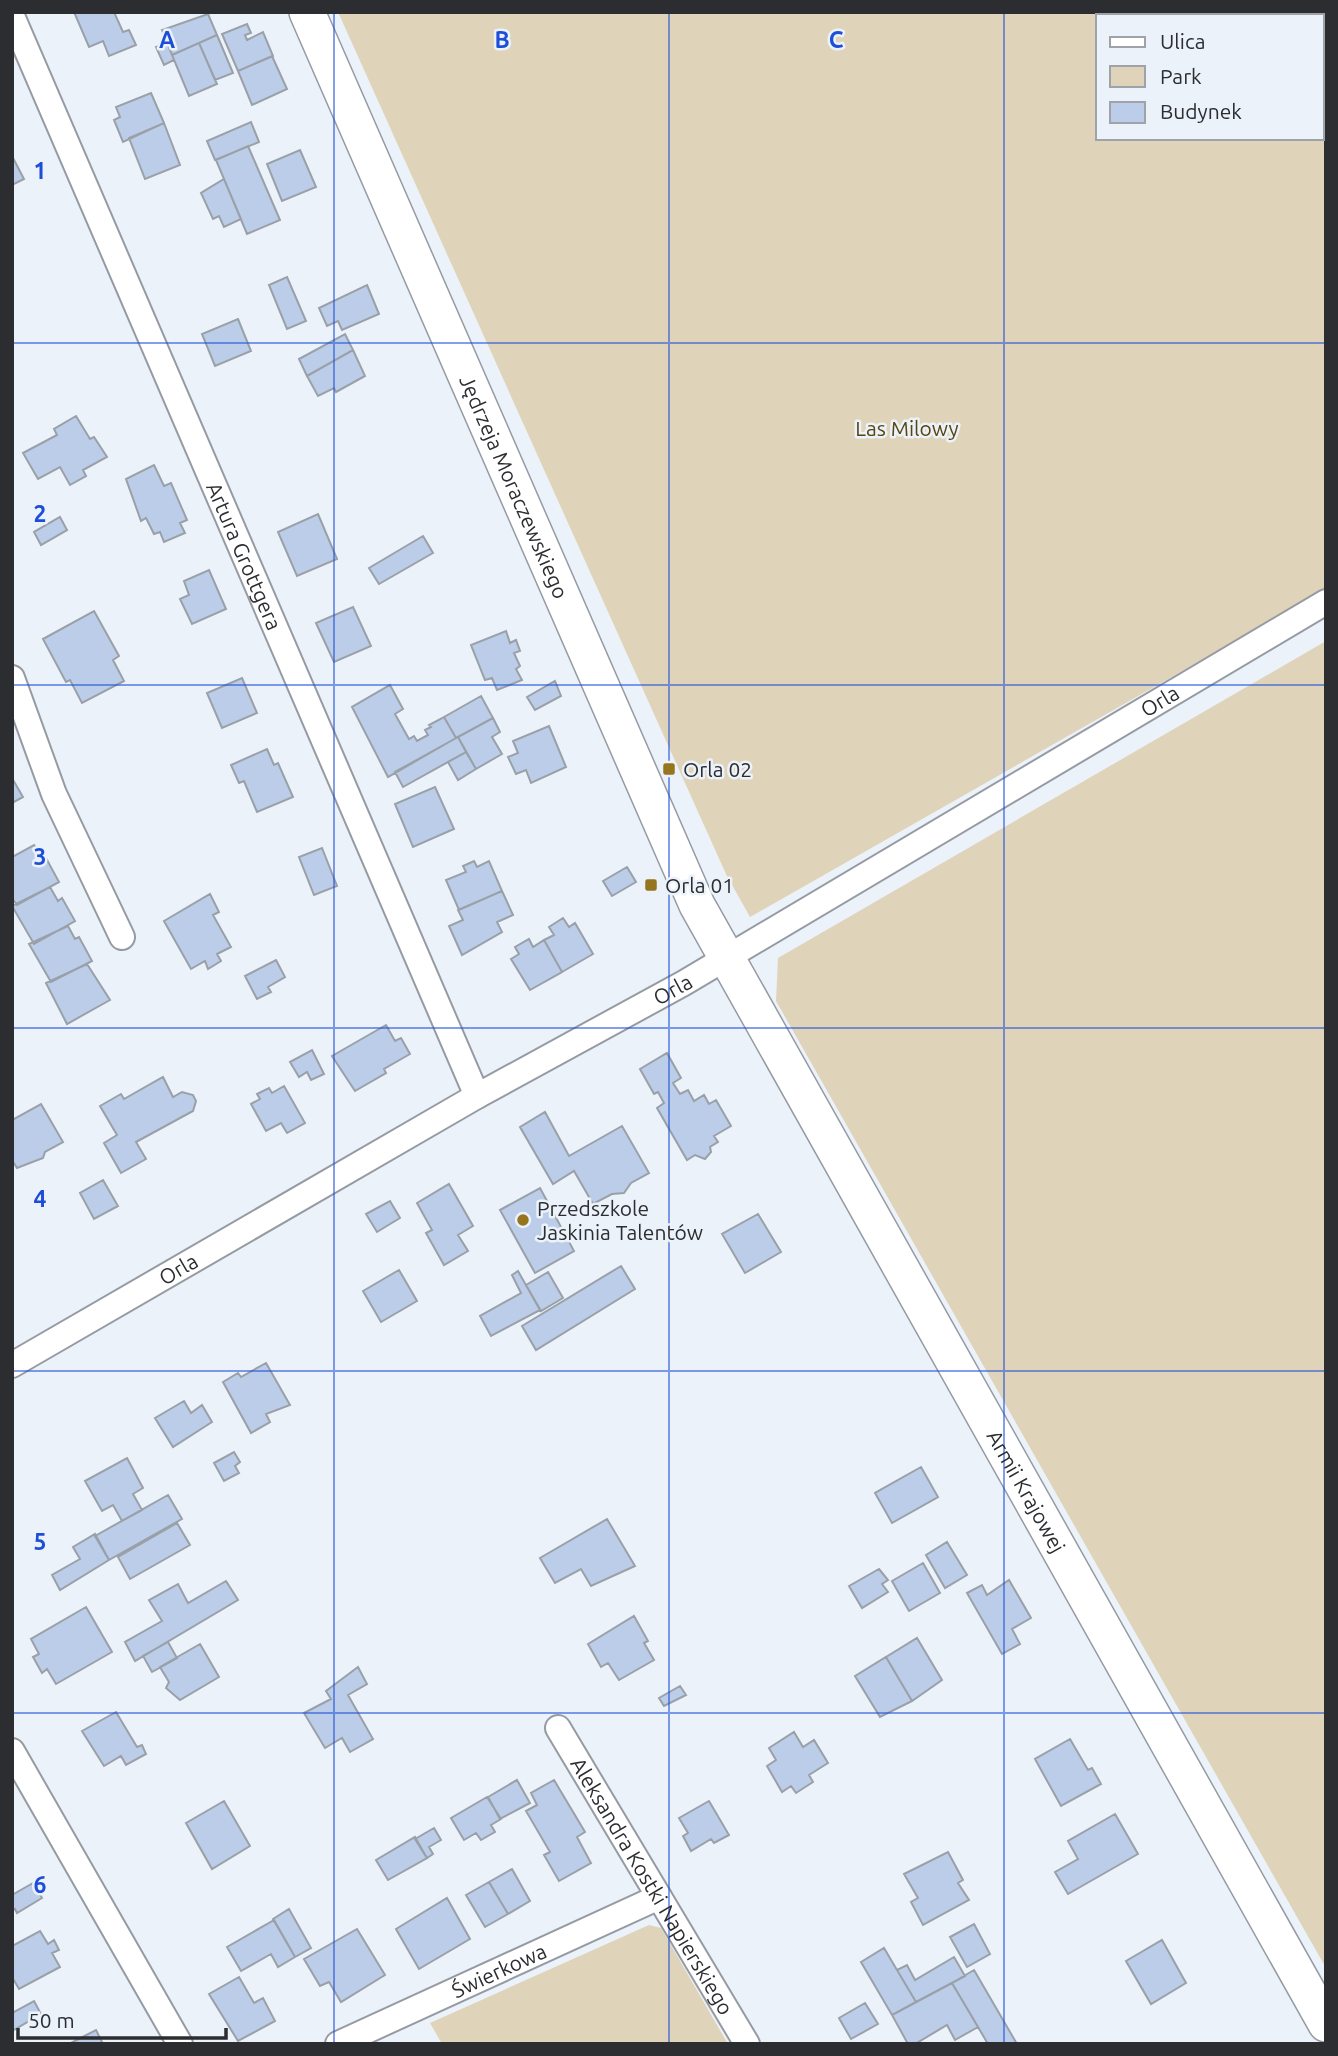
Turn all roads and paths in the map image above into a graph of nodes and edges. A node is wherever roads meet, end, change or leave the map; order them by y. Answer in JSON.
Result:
{"nodes":[{"id":1,"x":307,"y":12,"type":"edge"},
{"id":2,"x":12,"y":16,"type":"edge"},
{"id":3,"x":1326,"y":602,"type":"edge"},
{"id":4,"x":12,"y":678,"type":"edge"},
{"id":5,"x":122,"y":937,"type":"dead end"},
{"id":6,"x":726,"y":957,"type":"junction"},
{"id":7,"x":477,"y":1096,"type":"junction"},
{"id":8,"x":12,"y":1366,"type":"edge"},
{"id":9,"x":558,"y":1728,"type":"dead end"},
{"id":10,"x":12,"y":1751,"type":"edge"},
{"id":11,"x":659,"y":1897,"type":"junction"},
{"id":12,"x":1326,"y":2024,"type":"edge"},
{"id":13,"x":180,"y":2044,"type":"edge"},
{"id":14,"x":338,"y":2044,"type":"edge"},
{"id":15,"x":747,"y":2044,"type":"edge"}],
"edges":[{"from":1,"to":6,"type":"street","name":"Jędrzeja Moraczewskiego"},
{"from":2,"to":7,"type":"street","name":"Artura Grottgera"},
{"from":3,"to":6,"type":"street","name":"Orla"},
{"from":4,"to":5,"type":"street"},
{"from":6,"to":7,"type":"street","name":"Orla"},
{"from":6,"to":12,"type":"street","name":"Armii Krajowej"},
{"from":7,"to":8,"type":"street","name":"Orla"},
{"from":9,"to":11,"type":"street","name":"Aleksandra Kostki Napierskiego"},
{"from":10,"to":13,"type":"street"},
{"from":11,"to":14,"type":"street","name":"Świerkowa"},
{"from":11,"to":15,"type":"street","name":"Aleksandra Kostki Napierskiego"}]}
